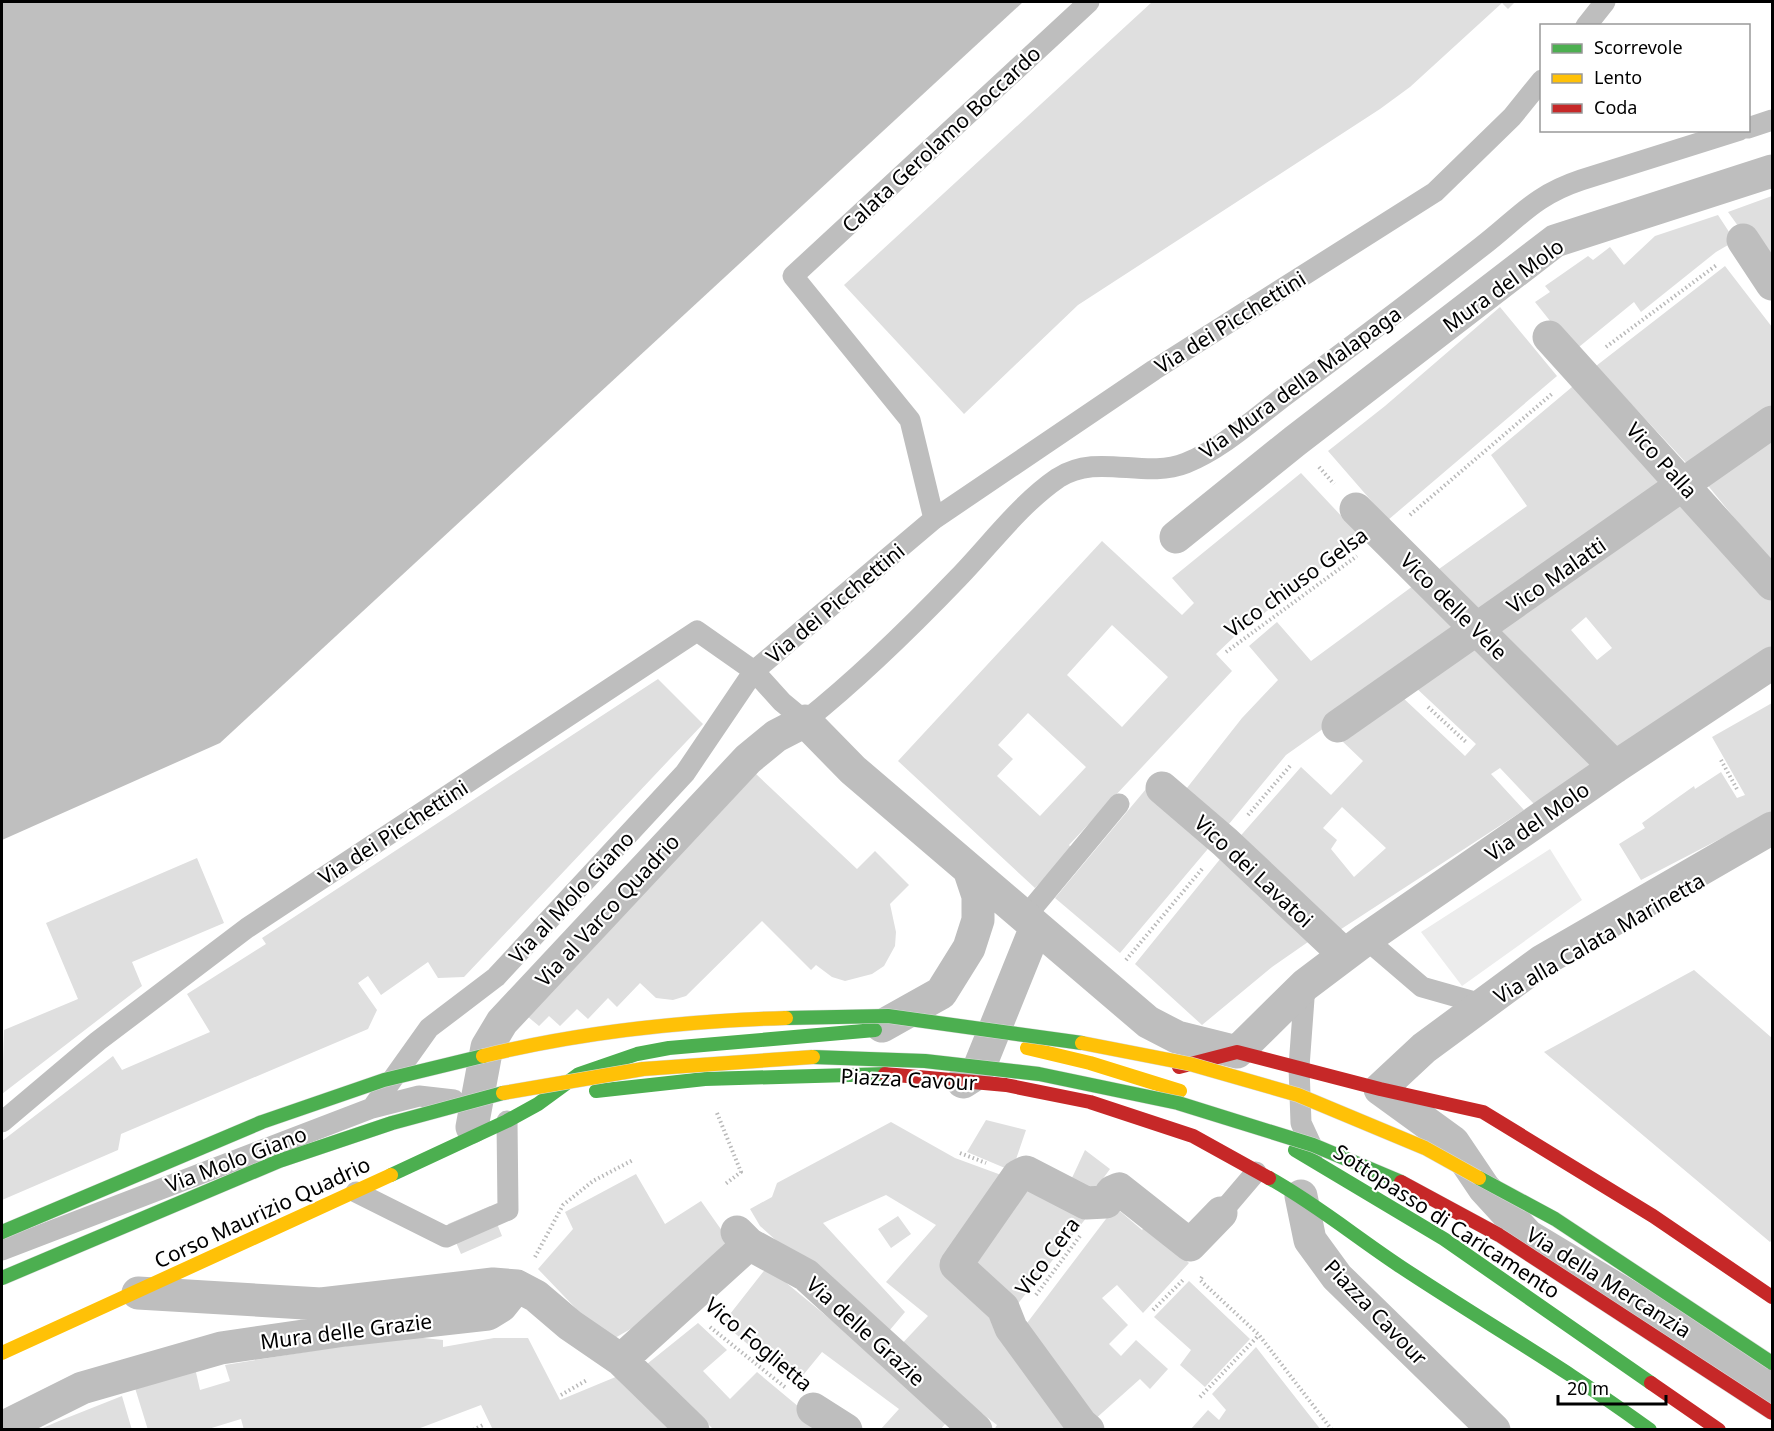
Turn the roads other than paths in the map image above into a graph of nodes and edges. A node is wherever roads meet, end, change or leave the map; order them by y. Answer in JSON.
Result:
{"nodes":[{"id":1,"x":1089,"y":2,"type":"edge"},
{"id":2,"x":1605,"y":2,"type":"edge"},
{"id":3,"x":1588,"y":24,"type":"edge"},
{"id":4,"x":1540,"y":82,"type":"edge"},
{"id":5,"x":1773,"y":120,"type":"edge"},
{"id":6,"x":1750,"y":128,"type":"edge"},
{"id":7,"x":1734,"y":132,"type":"edge"},
{"id":8,"x":1773,"y":171,"type":"edge"},
{"id":9,"x":1743,"y":240,"type":"dead end"},
{"id":10,"x":1773,"y":284,"type":"edge"},
{"id":11,"x":1549,"y":337,"type":"dead end"},
{"id":12,"x":1773,"y":422,"type":"edge"},
{"id":13,"x":1684,"y":484,"type":"junction"},
{"id":14,"x":1356,"y":509,"type":"road end"},
{"id":15,"x":934,"y":519,"type":"junction"},
{"id":16,"x":1176,"y":537,"type":"dead end"},
{"id":17,"x":1773,"y":584,"type":"edge"},
{"id":18,"x":1478,"y":630,"type":"junction"},
{"id":19,"x":1773,"y":663,"type":"edge"},
{"id":20,"x":754,"y":671,"type":"junction"},
{"id":21,"x":805,"y":722,"type":"junction"},
{"id":22,"x":1338,"y":726,"type":"dead end"},
{"id":23,"x":1615,"y":767,"type":"junction"},
{"id":24,"x":1162,"y":788,"type":"dead end"},
{"id":25,"x":1119,"y":804,"type":"dead end"},
{"id":26,"x":1773,"y":828,"type":"edge"},
{"id":27,"x":1773,"y":841,"type":"edge"},
{"id":28,"x":970,"y":872,"type":"junction"},
{"id":29,"x":1031,"y":922,"type":"junction"},
{"id":30,"x":1356,"y":947,"type":"junction"},
{"id":31,"x":1305,"y":985,"type":"junction"},
{"id":32,"x":1482,"y":1004,"type":"junction"},
{"id":33,"x":875,"y":1030,"type":"junction"},
{"id":34,"x":988,"y":1040,"type":"junction"},
{"id":35,"x":1237,"y":1052,"type":"junction"},
{"id":36,"x":1299,"y":1067,"type":"junction"},
{"id":37,"x":1137,"y":1078,"type":"junction"},
{"id":38,"x":963,"y":1082,"type":"junction"},
{"id":39,"x":1380,"y":1089,"type":"junction"},
{"id":40,"x":538,"y":1104,"type":"junction"},
{"id":41,"x":475,"y":1105,"type":"junction"},
{"id":42,"x":372,"y":1108,"type":"junction"},
{"id":43,"x":507,"y":1121,"type":"junction"},
{"id":44,"x":2,"y":1122,"type":"edge"},
{"id":45,"x":471,"y":1137,"type":"junction"},
{"id":46,"x":1327,"y":1168,"type":"junction"},
{"id":47,"x":1256,"y":1172,"type":"junction"},
{"id":48,"x":356,"y":1192,"type":"junction"},
{"id":49,"x":1301,"y":1196,"type":"junction"},
{"id":50,"x":1221,"y":1213,"type":"joint"},
{"id":51,"x":2,"y":1232,"type":"edge"},
{"id":52,"x":2,"y":1250,"type":"edge"},
{"id":53,"x":2,"y":1278,"type":"edge"},
{"id":54,"x":518,"y":1286,"type":"junction"},
{"id":55,"x":138,"y":1293,"type":"junction"},
{"id":56,"x":1773,"y":1297,"type":"edge"},
{"id":57,"x":2,"y":1353,"type":"edge"},
{"id":58,"x":621,"y":1360,"type":"junction"},
{"id":59,"x":1773,"y":1363,"type":"edge"},
{"id":60,"x":1773,"y":1388,"type":"edge"},
{"id":61,"x":813,"y":1408,"type":"road end"},
{"id":62,"x":1773,"y":1413,"type":"edge"},
{"id":63,"x":1079,"y":1420,"type":"edge"},
{"id":64,"x":2,"y":1428,"type":"edge"},
{"id":65,"x":693,"y":1430,"type":"edge"},
{"id":66,"x":846,"y":1430,"type":"edge"},
{"id":67,"x":976,"y":1430,"type":"edge"},
{"id":68,"x":1494,"y":1430,"type":"edge"},
{"id":69,"x":1650,"y":1430,"type":"edge"},
{"id":70,"x":1719,"y":1430,"type":"edge"}],
"edges":[{"from":1,"to":15,"type":"lane","name":"Calata Gerolamo Boccardo"},
{"from":2,"to":3,"type":"lane"},
{"from":4,"to":15,"type":"lane","name":"Via dei Picchettini"},
{"from":5,"to":6,"type":"lane"},
{"from":7,"to":21,"type":"lane","name":"Via Mura della Malapaga"},
{"from":8,"to":16,"type":"street","name":"Mura del Molo"},
{"from":9,"to":10,"type":"street"},
{"from":11,"to":13,"type":"street","name":"Vico Palla"},
{"from":12,"to":13,"type":"street","name":"Vico Malatti"},
{"from":13,"to":17,"type":"street","name":"Vico Palla"},
{"from":13,"to":18,"type":"street","name":"Vico Malatti"},
{"from":14,"to":18,"type":"street","name":"Vico delle Vele"},
{"from":15,"to":20,"type":"lane","name":"Via dei Picchettini"},
{"from":18,"to":22,"type":"street","name":"Vico Malatti"},
{"from":18,"to":23,"type":"street","name":"Vico delle Vele"},
{"from":19,"to":23,"type":"street","name":"Via del Molo"},
{"from":20,"to":21,"type":"lane"},
{"from":20,"to":42,"type":"lane","name":"Via al Molo Giano"},
{"from":20,"to":44,"type":"lane","name":"Via dei Picchettini"},
{"from":21,"to":28,"type":"street"},
{"from":21,"to":41,"type":"street","name":"Via al Varco Quadrio"},
{"from":23,"to":30,"type":"street","name":"Via del Molo"},
{"from":24,"to":30,"type":"street","name":"Vico dei Lavatoi"},
{"from":25,"to":29,"type":"lane"},
{"from":26,"to":32,"type":"street"},
{"from":27,"to":32,"type":"lane","name":"Via alla Calata Marinetta"},
{"from":28,"to":29,"type":"street"},
{"from":28,"to":33,"type":"street","name":"Piazza Cavour"},
{"from":29,"to":34,"type":"street"},
{"from":29,"to":35,"type":"street"},
{"from":30,"to":31,"type":"street","name":"Via del Molo"},
{"from":30,"to":32,"type":"lane","name":"Via alla Calata Marinetta"},
{"from":31,"to":35,"type":"street","name":"Via del Molo"},
{"from":31,"to":36,"type":"lane"},
{"from":32,"to":39,"type":"street"},
{"from":33,"to":34,"type":"main road","name":"Piazza Cavour"},
{"from":33,"to":40,"type":"main road","name":"Piazza Cavour"},
{"from":34,"to":37,"type":"main road","name":"Piazza Cavour"},
{"from":34,"to":38,"type":"street"},
{"from":35,"to":36,"type":"main road"},
{"from":35,"to":37,"type":"main road"},
{"from":36,"to":39,"type":"main road"},
{"from":36,"to":46,"type":"lane"},
{"from":37,"to":46,"type":"main road","name":"Sottopasso di Caricamento"},
{"from":38,"to":40,"type":"main road","name":"Piazza Cavour"},
{"from":38,"to":47,"type":"main road","name":"Piazza Cavour"},
{"from":39,"to":56,"type":"main road"},
{"from":39,"to":60,"type":"street","name":"Via della Mercanzia"},
{"from":40,"to":43,"type":"main road","name":"Corso Maurizio Quadrio"},
{"from":41,"to":42,"type":"lane","name":"Via Molo Giano"},
{"from":41,"to":45,"type":"street","name":"Via al Varco Quadrio"},
{"from":42,"to":52,"type":"lane","name":"Via Molo Giano"},
{"from":43,"to":45,"type":"main road","name":"Corso Maurizio Quadrio"},
{"from":43,"to":48,"type":"lane"},
{"from":45,"to":48,"type":"main road","name":"Corso Maurizio Quadrio"},
{"from":46,"to":70,"type":"main road","name":"Sottopasso di Caricamento"},
{"from":47,"to":49,"type":"main road","name":"Piazza Cavour"},
{"from":47,"to":50,"type":"lane"},
{"from":48,"to":55,"type":"main road","name":"Corso Maurizio Quadrio"},
{"from":49,"to":68,"type":"street","name":"Piazza Cavour"},
{"from":49,"to":69,"type":"main road"},
{"from":50,"to":63,"type":"street"},
{"from":51,"to":59,"type":"main road","bridge":true},
{"from":53,"to":62,"type":"main road","bridge":true},
{"from":54,"to":55,"type":"street"},
{"from":54,"to":58,"type":"street"},
{"from":54,"to":64,"type":"street","name":"Mura delle Grazie"},
{"from":55,"to":57,"type":"main road","name":"Corso Maurizio Quadrio"},
{"from":58,"to":65,"type":"street"},
{"from":58,"to":67,"type":"street","name":"Via delle Grazie"},
{"from":61,"to":66,"type":"street"}]}
